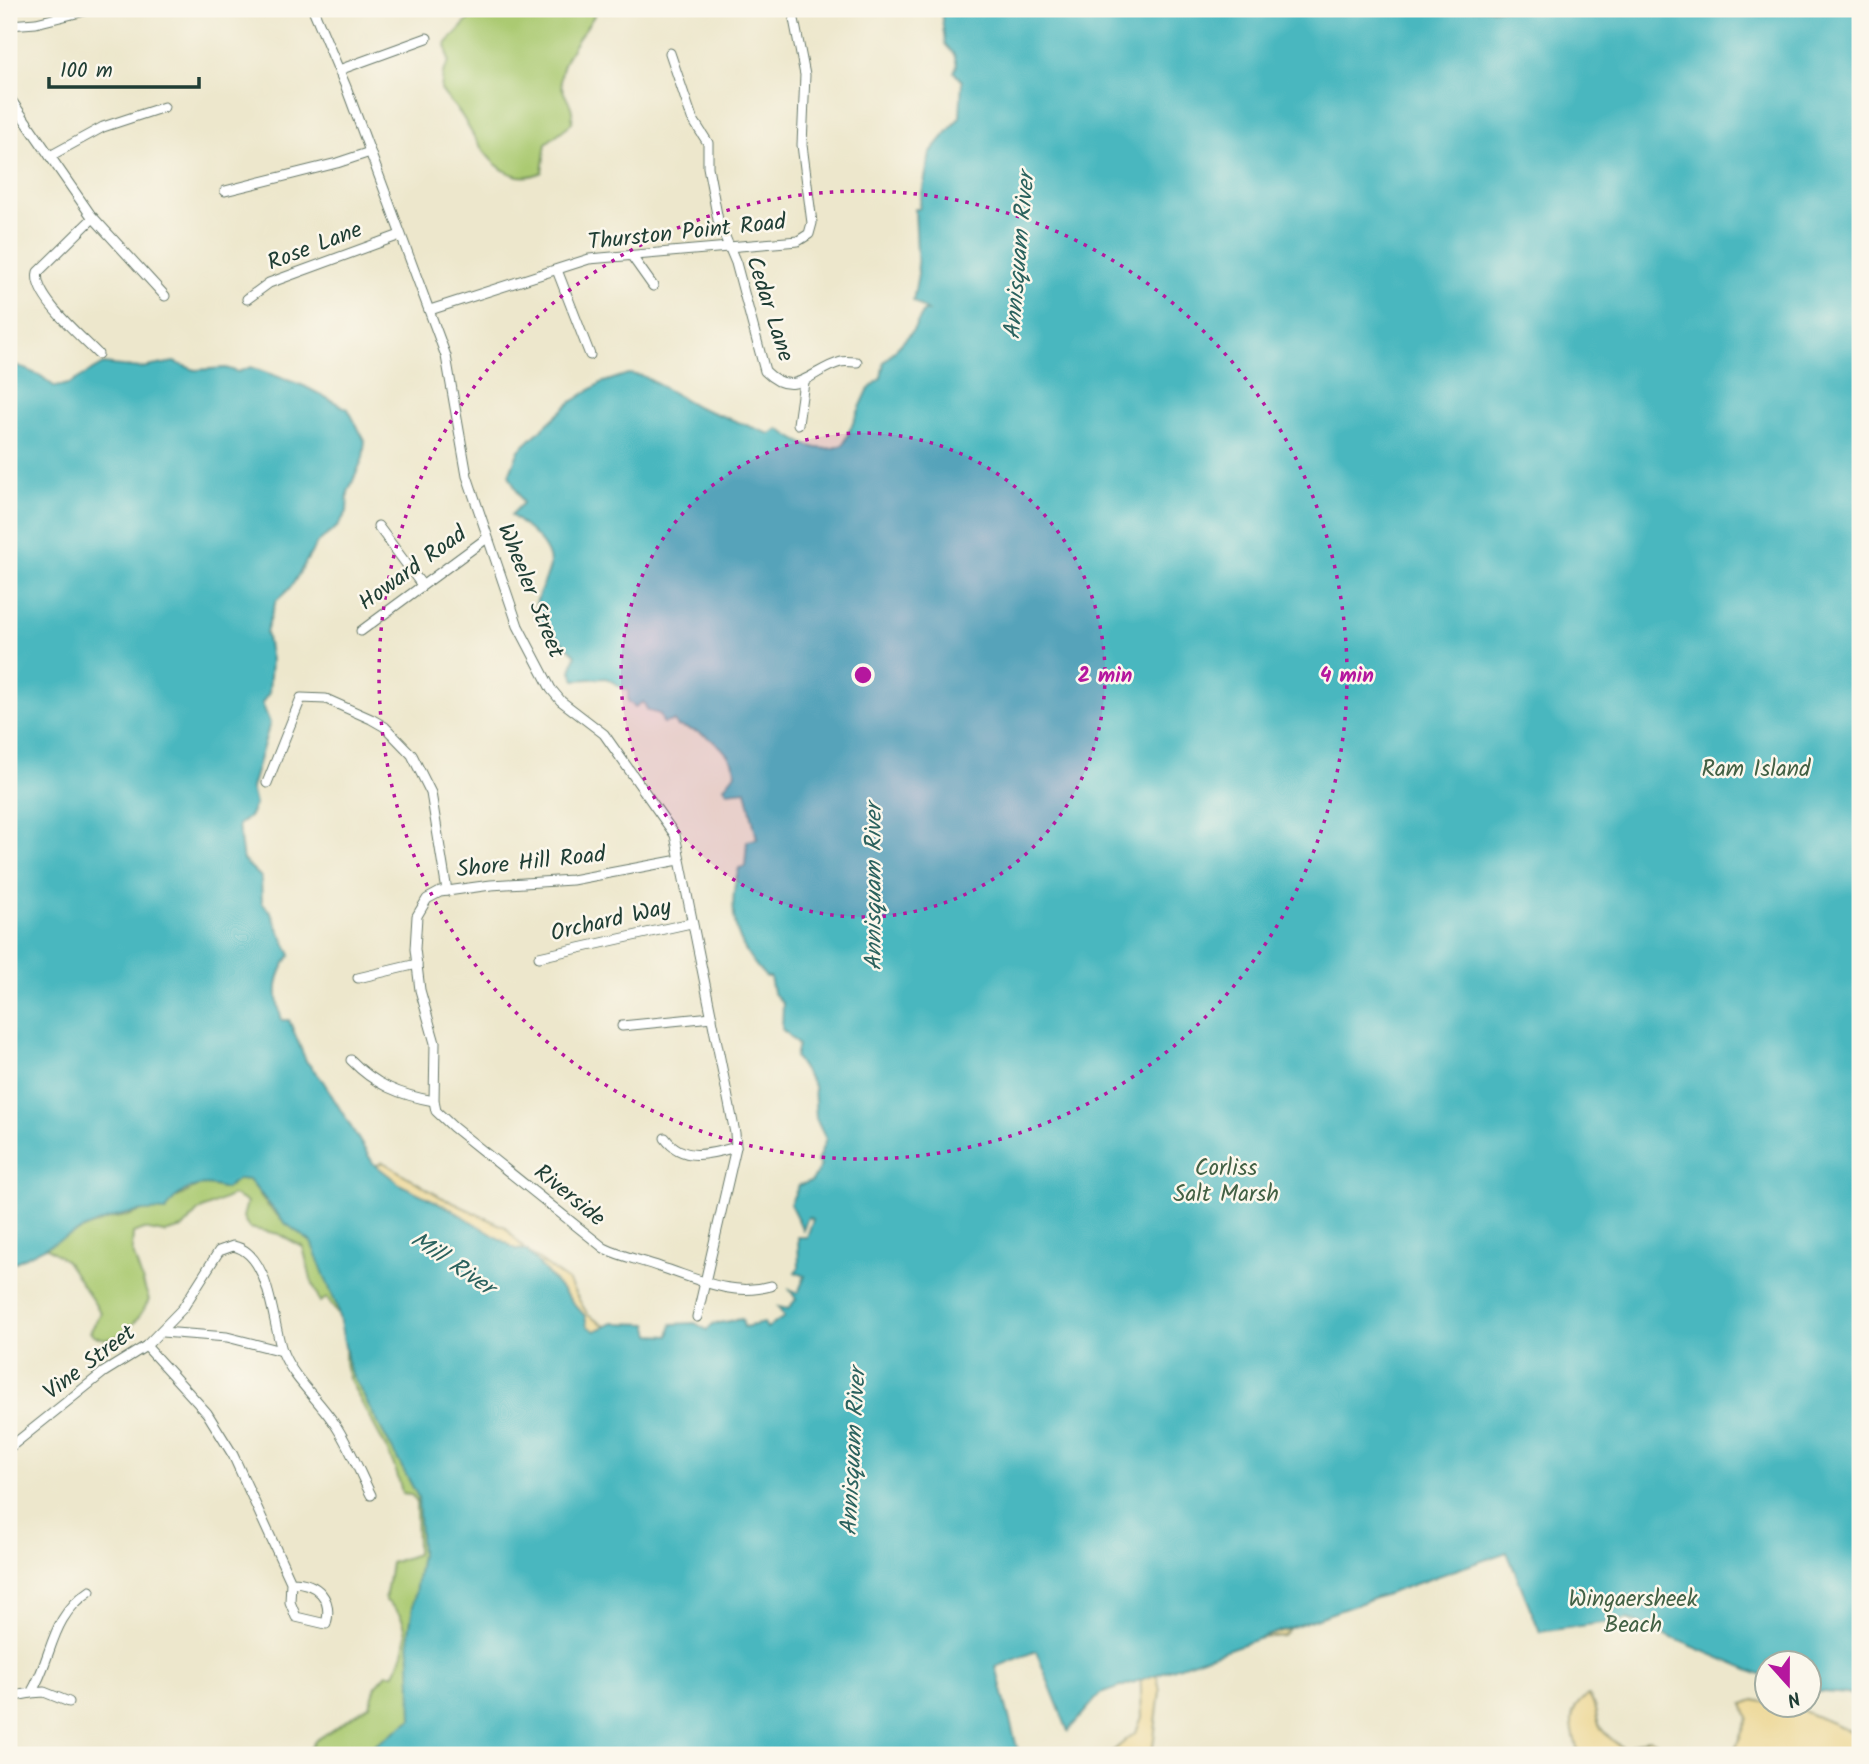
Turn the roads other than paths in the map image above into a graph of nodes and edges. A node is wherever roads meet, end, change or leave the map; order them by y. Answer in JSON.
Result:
{"nodes":[{"id":1,"x":93,"y":9,"type":"edge"},
{"id":2,"x":313,"y":9,"type":"edge"},
{"id":3,"x":792,"y":9,"type":"edge"},
{"id":4,"x":9,"y":25,"type":"edge"},
{"id":5,"x":427,"y":38,"type":"dead end"},
{"id":6,"x":670,"y":53,"type":"dead end"},
{"id":7,"x":339,"y":70,"type":"junction"},
{"id":8,"x":9,"y":97,"type":"edge"},
{"id":9,"x":164,"y":107,"type":"dead end"},
{"id":10,"x":370,"y":152,"type":"junction"},
{"id":11,"x":50,"y":156,"type":"junction"},
{"id":12,"x":225,"y":191,"type":"dead end"},
{"id":13,"x":93,"y":218,"type":"junction"},
{"id":14,"x":400,"y":235,"type":"junction"},
{"id":15,"x":727,"y":246,"type":"junction"},
{"id":16,"x":631,"y":255,"type":"junction"},
{"id":17,"x":556,"y":270,"type":"junction"},
{"id":18,"x":653,"y":286,"type":"dead end"},
{"id":19,"x":165,"y":296,"type":"dead end"},
{"id":20,"x":247,"y":299,"type":"dead end"},
{"id":21,"x":430,"y":310,"type":"junction"},
{"id":22,"x":98,"y":354,"type":"dead end"},
{"id":23,"x":590,"y":355,"type":"dead end"},
{"id":24,"x":858,"y":362,"type":"dead end"},
{"id":25,"x":804,"y":382,"type":"junction"},
{"id":26,"x":798,"y":424,"type":"dead end"},
{"id":27,"x":378,"y":526,"type":"dead end"},
{"id":28,"x":487,"y":538,"type":"junction"},
{"id":29,"x":422,"y":585,"type":"junction"},
{"id":30,"x":361,"y":631,"type":"dead end"},
{"id":31,"x":267,"y":783,"type":"dead end"},
{"id":32,"x":679,"y":860,"type":"junction"},
{"id":33,"x":447,"y":891,"type":"junction"},
{"id":34,"x":691,"y":923,"type":"junction"},
{"id":35,"x":539,"y":957,"type":"dead end"},
{"id":36,"x":417,"y":964,"type":"junction"},
{"id":37,"x":358,"y":978,"type":"dead end"},
{"id":38,"x":712,"y":1017,"type":"junction"},
{"id":39,"x":622,"y":1026,"type":"dead end"},
{"id":40,"x":351,"y":1060,"type":"dead end"},
{"id":41,"x":434,"y":1101,"type":"junction"},
{"id":42,"x":665,"y":1138,"type":"dead end"},
{"id":43,"x":736,"y":1147,"type":"junction"},
{"id":44,"x":705,"y":1283,"type":"junction"},
{"id":45,"x":771,"y":1286,"type":"dead end"},
{"id":46,"x":697,"y":1317,"type":"dead end"},
{"id":47,"x":162,"y":1332,"type":"junction"},
{"id":48,"x":146,"y":1346,"type":"junction"},
{"id":49,"x":282,"y":1351,"type":"junction"},
{"id":50,"x":9,"y":1448,"type":"edge"},
{"id":51,"x":371,"y":1495,"type":"dead end"},
{"id":52,"x":291,"y":1581,"type":"junction"},
{"id":53,"x":90,"y":1591,"type":"dead end"},
{"id":54,"x":31,"y":1693,"type":"junction"},
{"id":55,"x":9,"y":1697,"type":"edge"},
{"id":56,"x":69,"y":1702,"type":"dead end"}],
"edges":[{"from":1,"to":4,"type":"street"},
{"from":2,"to":7,"type":"street","name":"Wheeler Street"},
{"from":3,"to":15,"type":"street","name":"Thurston Point Road"},
{"from":5,"to":7,"type":"street"},
{"from":6,"to":15,"type":"street","name":"Cedar Lane"},
{"from":7,"to":10,"type":"street","name":"Wheeler Street"},
{"from":8,"to":11,"type":"street"},
{"from":9,"to":11,"type":"street"},
{"from":10,"to":12,"type":"street"},
{"from":10,"to":14,"type":"street","name":"Wheeler Street"},
{"from":11,"to":13,"type":"street"},
{"from":13,"to":19,"type":"street"},
{"from":13,"to":22,"type":"street"},
{"from":14,"to":20,"type":"street","name":"Rose Lane"},
{"from":14,"to":21,"type":"street","name":"Wheeler Street"},
{"from":15,"to":16,"type":"street","name":"Thurston Point Road"},
{"from":15,"to":25,"type":"street","name":"Cedar Lane"},
{"from":16,"to":17,"type":"street","name":"Thurston Point Road"},
{"from":16,"to":18,"type":"street"},
{"from":17,"to":21,"type":"street","name":"Thurston Point Road"},
{"from":17,"to":23,"type":"street"},
{"from":21,"to":28,"type":"street","name":"Wheeler Street"},
{"from":24,"to":25,"type":"street","name":"Cedar Lane"},
{"from":25,"to":26,"type":"street"},
{"from":27,"to":29,"type":"street"},
{"from":28,"to":29,"type":"street","name":"Howard Road"},
{"from":28,"to":32,"type":"street","name":"Wheeler Street"},
{"from":29,"to":30,"type":"street","name":"Howard Road"},
{"from":31,"to":33,"type":"street"},
{"from":32,"to":33,"type":"street","name":"Shore Hill Road"},
{"from":32,"to":34,"type":"street","name":"Wheeler Street"},
{"from":33,"to":36,"type":"street","name":"Shore Hill Road"},
{"from":34,"to":35,"type":"street","name":"Orchard Way"},
{"from":34,"to":38,"type":"street","name":"Wheeler Street"},
{"from":36,"to":37,"type":"street"},
{"from":36,"to":41,"type":"street","name":"Shore Hill Road"},
{"from":38,"to":39,"type":"street"},
{"from":38,"to":43,"type":"street","name":"Wheeler Street"},
{"from":40,"to":41,"type":"street"},
{"from":41,"to":44,"type":"street","name":"Riverside"},
{"from":42,"to":43,"type":"street"},
{"from":43,"to":44,"type":"street","name":"Wheeler Street"},
{"from":44,"to":45,"type":"street"},
{"from":44,"to":46,"type":"street","name":"Wheeler Street"},
{"from":47,"to":48,"type":"street","name":"Vine Street"},
{"from":47,"to":49,"type":"street","name":"Vine Street"},
{"from":47,"to":49,"type":"street"},
{"from":48,"to":50,"type":"street","name":"Vine Street"},
{"from":48,"to":52,"type":"street"},
{"from":49,"to":51,"type":"street"},
{"from":52,"to":52,"type":"street"},
{"from":53,"to":54,"type":"street"},
{"from":54,"to":55,"type":"street"},
{"from":54,"to":56,"type":"street"}]}
